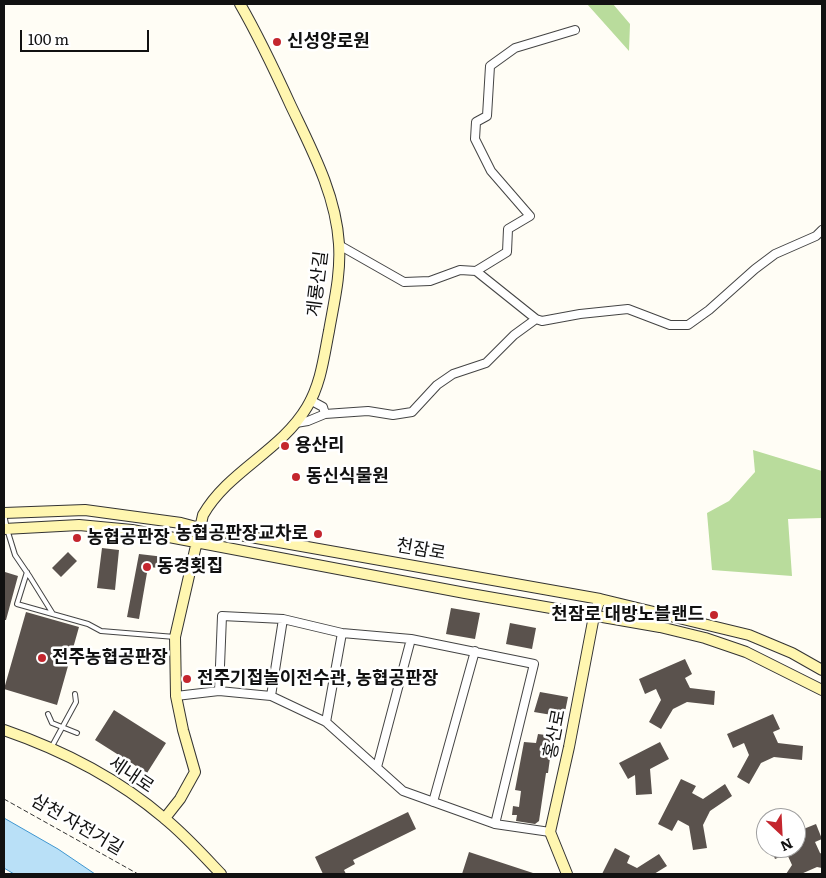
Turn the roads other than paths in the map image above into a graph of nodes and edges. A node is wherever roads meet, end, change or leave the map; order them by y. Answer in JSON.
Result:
{"nodes":[{"id":1,"x":240,"y":4,"type":"edge"},
{"id":2,"x":575,"y":30,"type":"dead end"},
{"id":3,"x":822,"y":230,"type":"edge"},
{"id":4,"x":339,"y":245,"type":"junction"},
{"id":5,"x":476,"y":271,"type":"junction"},
{"id":6,"x":536,"y":319,"type":"junction"},
{"id":7,"x":310,"y":400,"type":"junction"},
{"id":8,"x":325,"y":414,"type":"junction"},
{"id":9,"x":296,"y":423,"type":"junction"},
{"id":10,"x":4,"y":513,"type":"edge"},
{"id":11,"x":200,"y":528,"type":"junction"},
{"id":12,"x":5,"y":529,"type":"edge"},
{"id":13,"x":196,"y":541,"type":"junction"},
{"id":14,"x":27,"y":572,"type":"junction"},
{"id":15,"x":600,"y":599,"type":"junction"},
{"id":16,"x":53,"y":614,"type":"junction"},
{"id":17,"x":594,"y":616,"type":"junction"},
{"id":18,"x":283,"y":620,"type":"junction"},
{"id":19,"x":342,"y":633,"type":"junction"},
{"id":20,"x":175,"y":638,"type":"junction"},
{"id":21,"x":411,"y":639,"type":"junction"},
{"id":22,"x":475,"y":651,"type":"junction"},
{"id":23,"x":822,"y":670,"type":"edge"},
{"id":24,"x":822,"y":690,"type":"edge"},
{"id":25,"x":218,"y":691,"type":"junction"},
{"id":26,"x":75,"y":694,"type":"dead end"},
{"id":27,"x":176,"y":696,"type":"junction"},
{"id":28,"x":271,"y":696,"type":"junction"},
{"id":29,"x":48,"y":714,"type":"dead end"},
{"id":30,"x":326,"y":722,"type":"junction"},
{"id":31,"x":62,"y":726,"type":"junction"},
{"id":32,"x":4,"y":730,"type":"edge"},
{"id":33,"x":77,"y":733,"type":"dead end"},
{"id":34,"x":50,"y":749,"type":"junction"},
{"id":35,"x":377,"y":767,"type":"junction"},
{"id":36,"x":433,"y":802,"type":"junction"},
{"id":37,"x":165,"y":818,"type":"junction"},
{"id":38,"x":495,"y":824,"type":"junction"},
{"id":39,"x":550,"y":832,"type":"junction"},
{"id":40,"x":221,"y":874,"type":"edge"},
{"id":41,"x":567,"y":874,"type":"edge"}],
"edges":[{"from":1,"to":4,"type":"street","name":"계룡산길"},
{"from":2,"to":5,"type":"street"},
{"from":3,"to":6,"type":"street"},
{"from":4,"to":5,"type":"street"},
{"from":4,"to":7,"type":"street","name":"계룡산길"},
{"from":5,"to":6,"type":"street"},
{"from":6,"to":8,"type":"street"},
{"from":7,"to":8,"type":"street"},
{"from":7,"to":9,"type":"street","name":"계룡산길"},
{"from":8,"to":9,"type":"street"},
{"from":9,"to":11,"type":"street","name":"계룡산길"},
{"from":10,"to":11,"type":"street","name":"천잠로"},
{"from":10,"to":12,"type":"lane"},
{"from":11,"to":13,"type":"street","name":"계룡산길"},
{"from":11,"to":15,"type":"street","name":"천잠로"},
{"from":12,"to":13,"type":"street","name":"천잠로"},
{"from":12,"to":14,"type":"lane"},
{"from":13,"to":17,"type":"street","name":"천잠로"},
{"from":13,"to":20,"type":"street"},
{"from":14,"to":16,"type":"lane"},
{"from":14,"to":16,"type":"lane"},
{"from":15,"to":17,"type":"street","name":"홍산로"},
{"from":15,"to":23,"type":"street","name":"천잠로"},
{"from":16,"to":20,"type":"lane"},
{"from":17,"to":24,"type":"street","name":"천잠로"},
{"from":17,"to":39,"type":"street","name":"홍산로"},
{"from":18,"to":19,"type":"street"},
{"from":18,"to":25,"type":"street"},
{"from":18,"to":28,"type":"street"},
{"from":19,"to":21,"type":"street"},
{"from":19,"to":30,"type":"street"},
{"from":20,"to":27,"type":"street"},
{"from":21,"to":22,"type":"street"},
{"from":21,"to":35,"type":"street"},
{"from":22,"to":36,"type":"street"},
{"from":22,"to":38,"type":"street"},
{"from":25,"to":27,"type":"street"},
{"from":25,"to":28,"type":"street"},
{"from":26,"to":31,"type":"lane"},
{"from":27,"to":37,"type":"street"},
{"from":28,"to":30,"type":"street"},
{"from":29,"to":31,"type":"lane"},
{"from":30,"to":35,"type":"street"},
{"from":31,"to":33,"type":"lane"},
{"from":31,"to":34,"type":"lane"},
{"from":32,"to":34,"type":"street","name":"세내로"},
{"from":34,"to":37,"type":"street","name":"세내로"},
{"from":35,"to":36,"type":"street"},
{"from":36,"to":38,"type":"street"},
{"from":37,"to":40,"type":"street","name":"세내로"},
{"from":38,"to":39,"type":"street"},
{"from":39,"to":41,"type":"street"}]}
